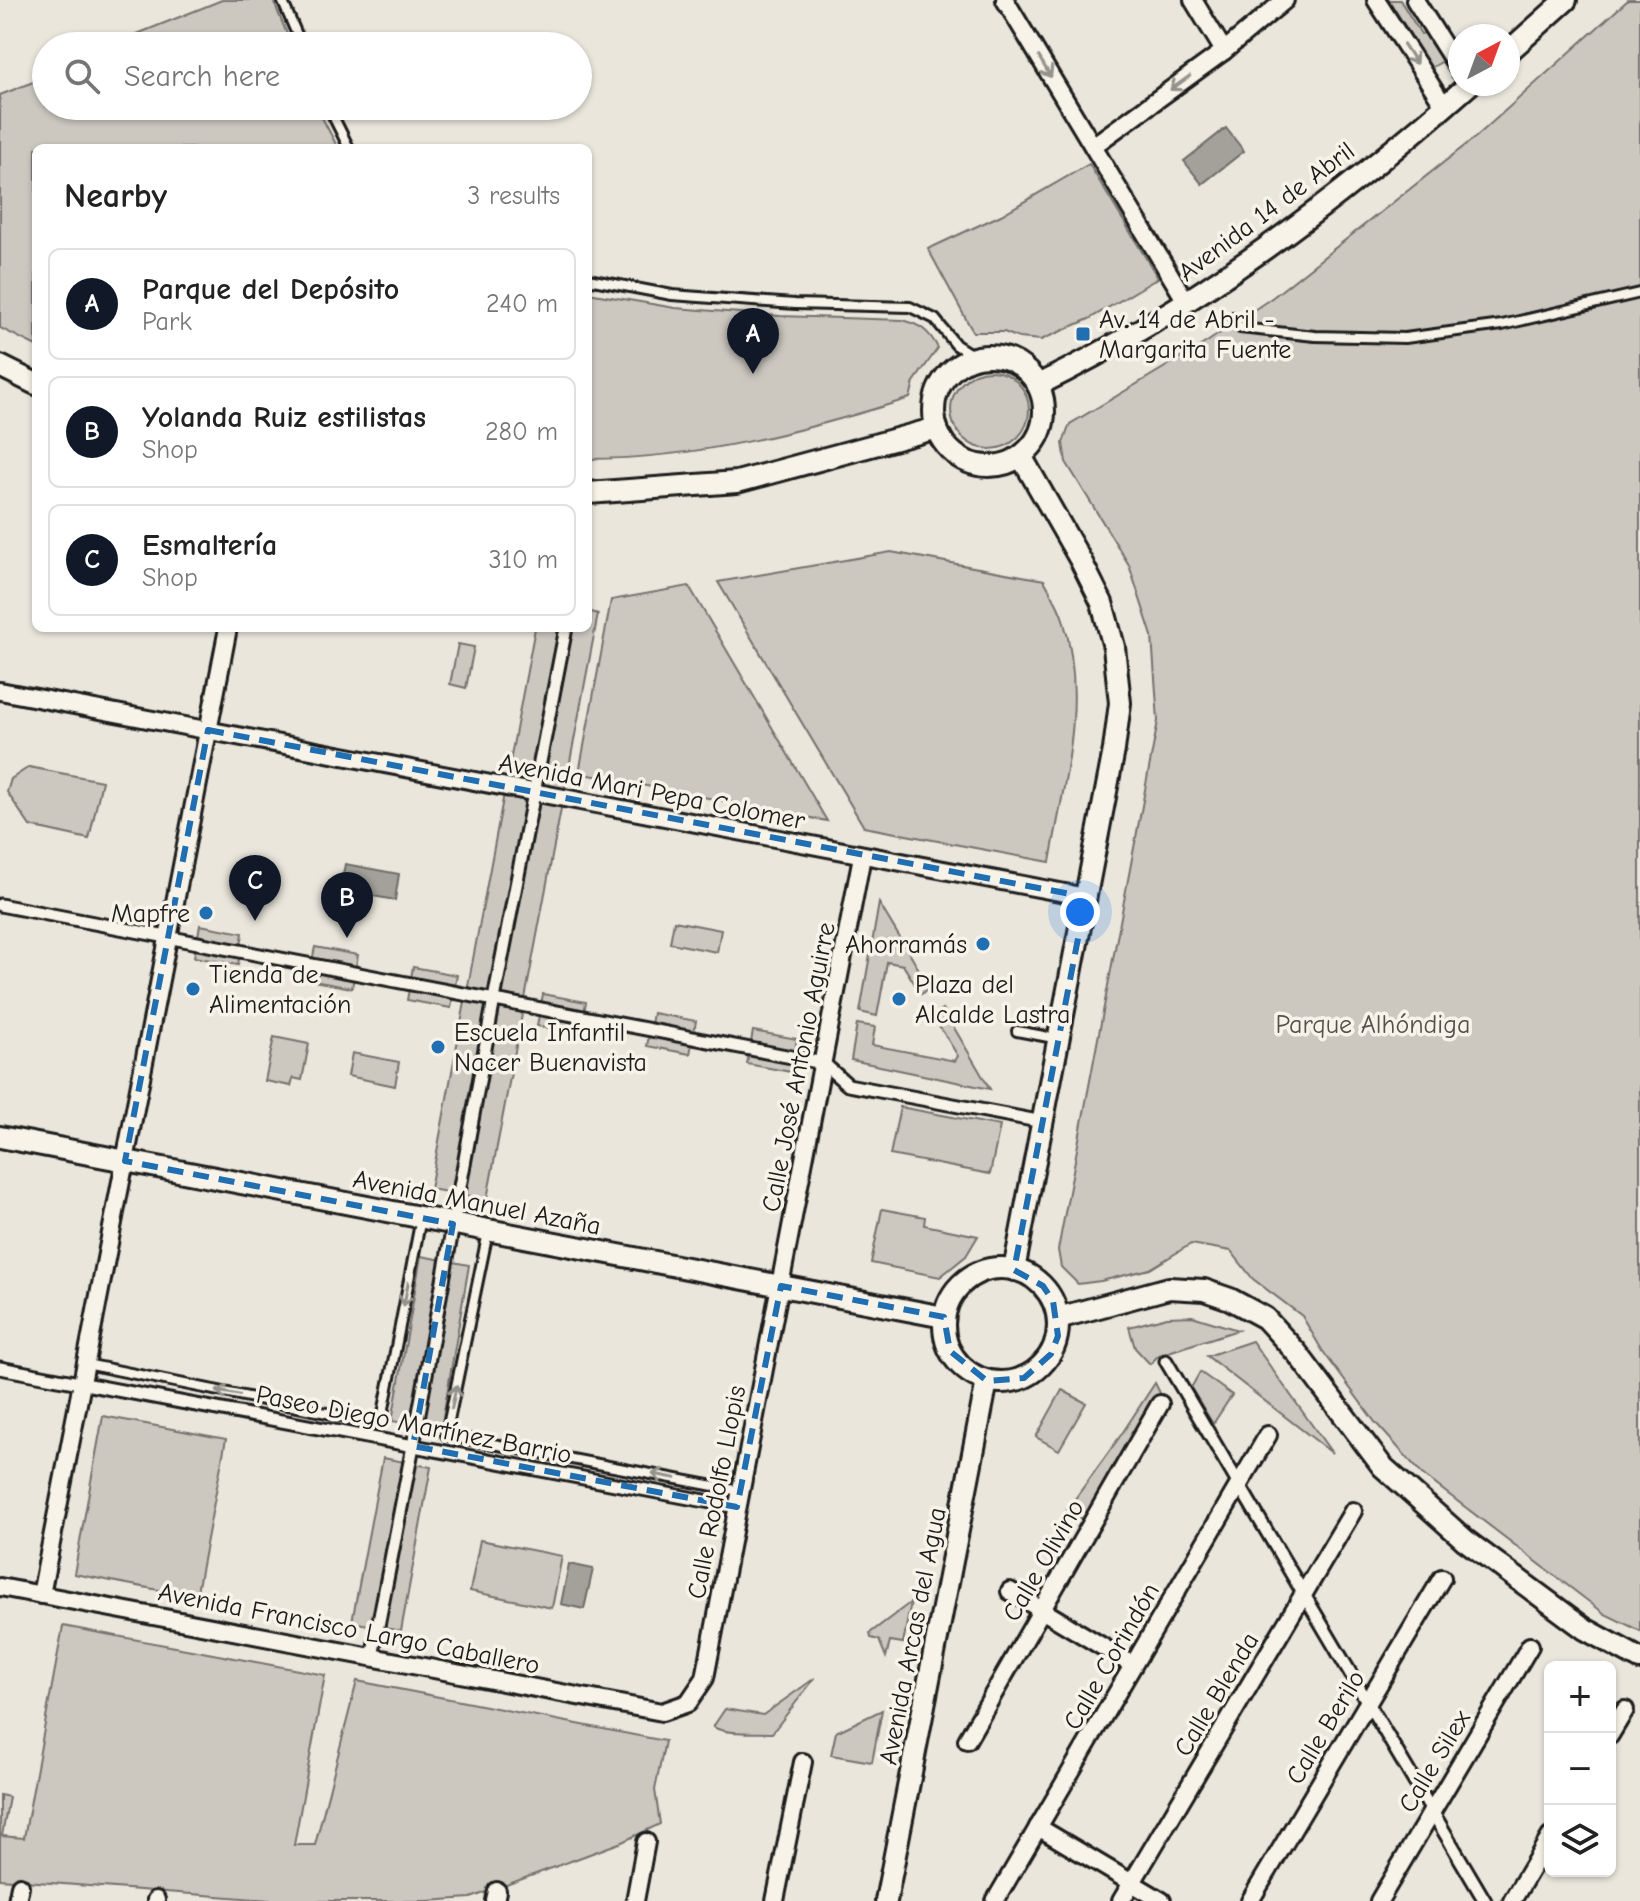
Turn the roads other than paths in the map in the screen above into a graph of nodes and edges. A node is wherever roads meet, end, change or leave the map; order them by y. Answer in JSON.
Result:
{"nodes":[{"id":1,"x":282,"y":0,"type":"edge"},
{"id":2,"x":1005,"y":0,"type":"edge"},
{"id":3,"x":1193,"y":0,"type":"edge"},
{"id":4,"x":1285,"y":0,"type":"edge"},
{"id":5,"x":1376,"y":0,"type":"edge"},
{"id":6,"x":1415,"y":0,"type":"edge"},
{"id":7,"x":1566,"y":0,"type":"edge"},
{"id":8,"x":296,"y":32,"type":"edge"},
{"id":9,"x":1520,"y":41,"type":"edge"},
{"id":10,"x":1224,"y":51,"type":"junction"},
{"id":11,"x":1448,"y":51,"type":"edge"},
{"id":12,"x":1454,"y":96,"type":"edge"},
{"id":13,"x":1445,"y":107,"type":"junction"},
{"id":14,"x":335,"y":120,"type":"edge"},
{"id":15,"x":347,"y":144,"type":"edge"},
{"id":16,"x":1093,"y":146,"type":"junction"},
{"id":17,"x":592,"y":280,"type":"edge"},
{"id":18,"x":1640,"y":293,"type":"edge"},
{"id":19,"x":1187,"y":303,"type":"junction"},
{"id":20,"x":1233,"y":317,"type":"dead end"},
{"id":21,"x":975,"y":357,"type":"junction"},
{"id":22,"x":0,"y":366,"type":"edge"},
{"id":23,"x":32,"y":382,"type":"edge"},
{"id":24,"x":1038,"y":385,"type":"junction"},
{"id":25,"x":937,"y":428,"type":"junction"},
{"id":26,"x":1021,"y":456,"type":"junction"},
{"id":27,"x":592,"y":493,"type":"edge"},
{"id":28,"x":227,"y":632,"type":"edge"},
{"id":29,"x":565,"y":632,"type":"edge"},
{"id":30,"x":0,"y":691,"type":"edge"},
{"id":31,"x":208,"y":730,"type":"junction"},
{"id":32,"x":535,"y":792,"type":"junction"},
{"id":33,"x":862,"y":856,"type":"junction"},
{"id":34,"x":1086,"y":897,"type":"junction"},
{"id":35,"x":0,"y":905,"type":"edge"},
{"id":36,"x":168,"y":937,"type":"junction"},
{"id":37,"x":494,"y":999,"type":"junction"},
{"id":38,"x":1017,"y":1031,"type":"dead end"},
{"id":39,"x":1059,"y":1039,"type":"junction"},
{"id":40,"x":823,"y":1063,"type":"junction"},
{"id":41,"x":1043,"y":1122,"type":"junction"},
{"id":42,"x":0,"y":1137,"type":"edge"},
{"id":43,"x":125,"y":1161,"type":"junction"},
{"id":44,"x":421,"y":1217,"type":"junction"},
{"id":45,"x":453,"y":1224,"type":"junction"},
{"id":46,"x":488,"y":1230,"type":"junction"},
{"id":47,"x":1014,"y":1270,"type":"junction"},
{"id":48,"x":781,"y":1286,"type":"junction"},
{"id":49,"x":944,"y":1317,"type":"junction"},
{"id":50,"x":1058,"y":1318,"type":"junction"},
{"id":51,"x":1166,"y":1361,"type":"dead end"},
{"id":52,"x":86,"y":1364,"type":"junction"},
{"id":53,"x":0,"y":1368,"type":"edge"},
{"id":54,"x":987,"y":1381,"type":"junction"},
{"id":55,"x":82,"y":1383,"type":"junction"},
{"id":56,"x":1160,"y":1404,"type":"dead end"},
{"id":57,"x":1268,"y":1435,"type":"dead end"},
{"id":58,"x":413,"y":1446,"type":"junction"},
{"id":59,"x":1239,"y":1484,"type":"junction"},
{"id":60,"x":739,"y":1499,"type":"junction"},
{"id":61,"x":1353,"y":1511,"type":"dead end"},
{"id":62,"x":1442,"y":1578,"type":"dead end"},
{"id":63,"x":0,"y":1587,"type":"edge"},
{"id":64,"x":1010,"y":1591,"type":"dead end"},
{"id":65,"x":1303,"y":1593,"type":"junction"},
{"id":66,"x":41,"y":1595,"type":"junction"},
{"id":67,"x":1041,"y":1610,"type":"junction"},
{"id":68,"x":1530,"y":1646,"type":"dead end"},
{"id":69,"x":372,"y":1657,"type":"junction"},
{"id":70,"x":1640,"y":1659,"type":"edge"},
{"id":71,"x":1133,"y":1665,"type":"junction"},
{"id":72,"x":1368,"y":1702,"type":"junction"},
{"id":73,"x":688,"y":1703,"type":"joint"},
{"id":74,"x":1625,"y":1710,"type":"dead end"},
{"id":75,"x":1611,"y":1733,"type":"edge"},
{"id":76,"x":967,"y":1740,"type":"dead end"},
{"id":77,"x":803,"y":1762,"type":"dead end"},
{"id":78,"x":1432,"y":1812,"type":"junction"},
{"id":79,"x":1038,"y":1827,"type":"junction"},
{"id":80,"x":646,"y":1842,"type":"dead end"},
{"id":81,"x":1544,"y":1847,"type":"edge"},
{"id":82,"x":1132,"y":1883,"type":"junction"},
{"id":83,"x":635,"y":1901,"type":"edge"},
{"id":84,"x":775,"y":1901,"type":"edge"},
{"id":85,"x":886,"y":1901,"type":"edge"},
{"id":86,"x":995,"y":1901,"type":"edge"},
{"id":87,"x":1121,"y":1901,"type":"edge"},
{"id":88,"x":1162,"y":1901,"type":"edge"},
{"id":89,"x":1250,"y":1901,"type":"edge"},
{"id":90,"x":1379,"y":1901,"type":"edge"},
{"id":91,"x":1485,"y":1901,"type":"edge"},
{"id":92,"x":1512,"y":1901,"type":"edge"}],
"edges":[{"from":1,"to":8,"type":"lane"},
{"from":2,"to":16,"type":"street","one_way":true},
{"from":3,"to":10,"type":"street"},
{"from":4,"to":10,"type":"street"},
{"from":5,"to":13,"type":"street","one_way":true},
{"from":6,"to":11,"type":"street"},
{"from":7,"to":9,"type":"street"},
{"from":10,"to":16,"type":"street","one_way":true},
{"from":12,"to":13,"type":"street","name":"Avenida 14 de Abril"},
{"from":13,"to":19,"type":"street","name":"Avenida 14 de Abril"},
{"from":14,"to":15,"type":"lane"},
{"from":16,"to":19,"type":"street"},
{"from":17,"to":21,"type":"lane"},
{"from":18,"to":20,"type":"lane"},
{"from":19,"to":24,"type":"street","name":"Avenida 14 de Abril"},
{"from":21,"to":24,"type":"street"},
{"from":21,"to":25,"type":"street"},
{"from":22,"to":23,"type":"street"},
{"from":24,"to":26,"type":"street"},
{"from":25,"to":26,"type":"street"},
{"from":25,"to":27,"type":"street"},
{"from":26,"to":34,"type":"street"},
{"from":28,"to":31,"type":"street"},
{"from":29,"to":32,"type":"street"},
{"from":30,"to":31,"type":"street","name":"Avenida Mari Pepa Colomer"},
{"from":31,"to":32,"type":"street","name":"Avenida Mari Pepa Colomer"},
{"from":31,"to":36,"type":"street"},
{"from":32,"to":33,"type":"street","name":"Avenida Mari Pepa Colomer"},
{"from":32,"to":37,"type":"street"},
{"from":33,"to":34,"type":"street","name":"Avenida Mari Pepa Colomer"},
{"from":33,"to":40,"type":"street","name":"Calle José Antonio Aguirre"},
{"from":34,"to":39,"type":"street"},
{"from":35,"to":36,"type":"street"},
{"from":36,"to":37,"type":"street"},
{"from":36,"to":43,"type":"street"},
{"from":37,"to":40,"type":"street"},
{"from":37,"to":45,"type":"street"},
{"from":38,"to":39,"type":"lane"},
{"from":39,"to":41,"type":"street"},
{"from":40,"to":41,"type":"street"},
{"from":40,"to":48,"type":"street","name":"Calle José Antonio Aguirre"},
{"from":41,"to":47,"type":"street"},
{"from":42,"to":43,"type":"street","name":"Avenida Manuel Azaña"},
{"from":43,"to":44,"type":"street","name":"Avenida Manuel Azaña"},
{"from":43,"to":52,"type":"street"},
{"from":44,"to":45,"type":"street","name":"Avenida Manuel Azaña"},
{"from":44,"to":52,"type":"lane","one_way":true},
{"from":45,"to":46,"type":"street","name":"Avenida Manuel Azaña"},
{"from":45,"to":58,"type":"street"},
{"from":46,"to":48,"type":"street","name":"Avenida Manuel Azaña"},
{"from":60,"to":46,"type":"lane","one_way":true},
{"from":47,"to":49,"type":"street"},
{"from":47,"to":50,"type":"street"},
{"from":48,"to":49,"type":"street","name":"Avenida Manuel Azaña"},
{"from":48,"to":60,"type":"street","name":"Calle Rodolfo Llopis"},
{"from":49,"to":54,"type":"street"},
{"from":50,"to":54,"type":"street"},
{"from":50,"to":70,"type":"street"},
{"from":51,"to":59,"type":"street"},
{"from":52,"to":55,"type":"street"},
{"from":53,"to":55,"type":"street","name":"Paseo Diego Martínez Barrio"},
{"from":54,"to":85,"type":"street","name":"Avenida Arcas del Agua"},
{"from":55,"to":58,"type":"street","name":"Paseo Diego Martínez Barrio"},
{"from":55,"to":66,"type":"street"},
{"from":56,"to":67,"type":"street","name":"Calle Olivino"},
{"from":57,"to":59,"type":"street","name":"Calle Corindón"},
{"from":58,"to":60,"type":"street","name":"Paseo Diego Martínez Barrio"},
{"from":58,"to":69,"type":"street"},
{"from":59,"to":65,"type":"street"},
{"from":59,"to":71,"type":"street","name":"Calle Corindón"},
{"from":60,"to":73,"type":"street","name":"Calle Rodolfo Llopis"},
{"from":61,"to":65,"type":"street","name":"Calle Blenda"},
{"from":62,"to":72,"type":"street","name":"Calle Berilo"},
{"from":63,"to":66,"type":"street","name":"Avenida Francisco Largo Caballero"},
{"from":64,"to":67,"type":"street"},
{"from":65,"to":72,"type":"street"},
{"from":65,"to":82,"type":"street","name":"Calle Blenda"},
{"from":66,"to":69,"type":"street","name":"Avenida Francisco Largo Caballero"},
{"from":67,"to":71,"type":"street"},
{"from":67,"to":76,"type":"street","name":"Calle Olivino"},
{"from":68,"to":78,"type":"street","name":"Calle Silex"},
{"from":69,"to":73,"type":"street","name":"Avenida Francisco Largo Caballero"},
{"from":71,"to":79,"type":"street","name":"Calle Corindón"},
{"from":72,"to":78,"type":"street"},
{"from":72,"to":89,"type":"street","name":"Calle Berilo"},
{"from":74,"to":75,"type":"street"},
{"from":77,"to":84,"type":"street"},
{"from":78,"to":90,"type":"street","name":"Calle Silex"},
{"from":78,"to":91,"type":"street"},
{"from":79,"to":82,"type":"street"},
{"from":79,"to":86,"type":"street","name":"Calle Corindón"},
{"from":80,"to":83,"type":"street"},
{"from":81,"to":92,"type":"street"},
{"from":82,"to":87,"type":"street","name":"Calle Blenda"},
{"from":82,"to":88,"type":"street"}]}
